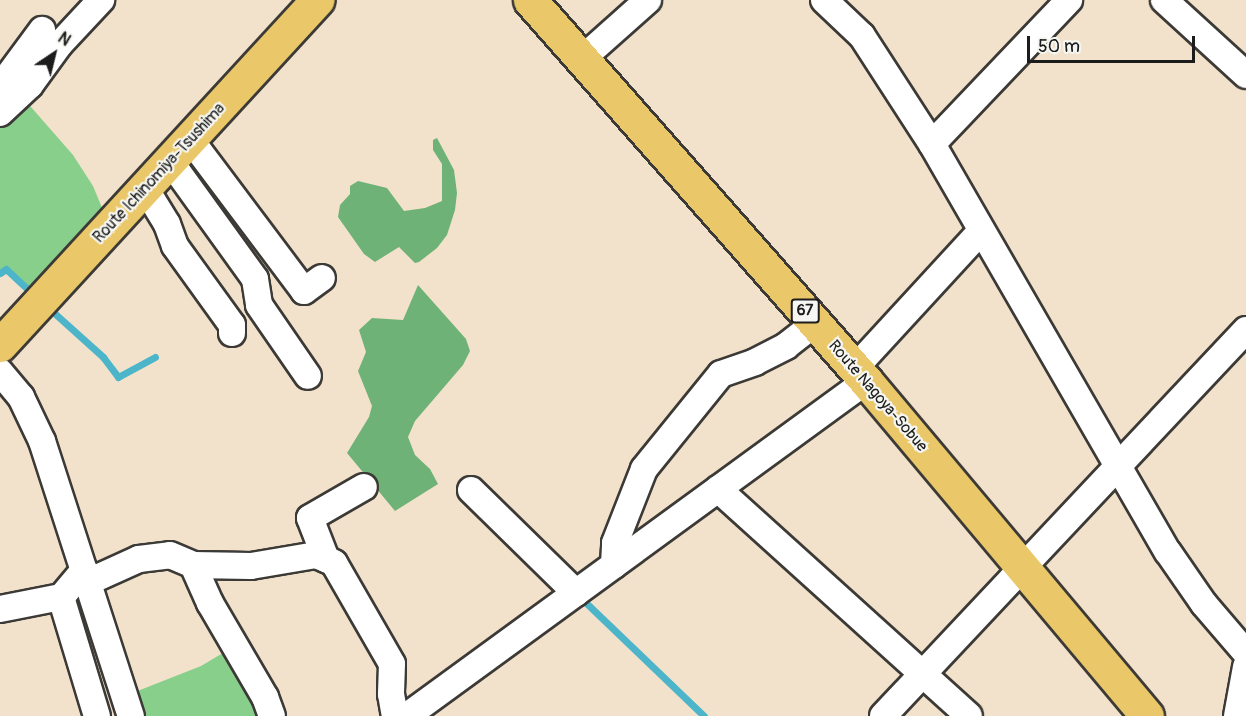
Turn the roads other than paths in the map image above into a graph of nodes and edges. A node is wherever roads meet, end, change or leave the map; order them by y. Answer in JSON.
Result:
{"nodes":[{"id":1,"x":101,"y":0,"type":"edge"},
{"id":2,"x":318,"y":0,"type":"edge"},
{"id":3,"x":530,"y":0,"type":"edge"},
{"id":4,"x":648,"y":0,"type":"edge"},
{"id":5,"x":824,"y":0,"type":"edge"},
{"id":6,"x":1069,"y":0,"type":"edge"},
{"id":7,"x":1164,"y":0,"type":"edge"},
{"id":8,"x":42,"y":30,"type":"dead end"},
{"id":9,"x":583,"y":58,"type":"junction"},
{"id":10,"x":1246,"y":75,"type":"edge"},
{"id":11,"x":0,"y":87,"type":"edge"},
{"id":12,"x":0,"y":114,"type":"edge"},
{"id":13,"x":932,"y":144,"type":"junction"},
{"id":14,"x":180,"y":150,"type":"junction"},
{"id":15,"x":145,"y":188,"type":"junction"},
{"id":16,"x":981,"y":231,"type":"junction"},
{"id":17,"x":322,"y":278,"type":"dead end"},
{"id":18,"x":815,"y":323,"type":"junction"},
{"id":19,"x":1246,"y":330,"type":"edge"},
{"id":20,"x":232,"y":333,"type":"dead end"},
{"id":21,"x":0,"y":345,"type":"edge"},
{"id":22,"x":0,"y":372,"type":"edge"},
{"id":23,"x":860,"y":375,"type":"junction"},
{"id":24,"x":308,"y":376,"type":"dead end"},
{"id":25,"x":1117,"y":465,"type":"junction"},
{"id":26,"x":364,"y":488,"type":"dead end"},
{"id":27,"x":718,"y":489,"type":"junction"},
{"id":28,"x":471,"y":490,"type":"dead end"},
{"id":29,"x":326,"y":559,"type":"junction"},
{"id":30,"x":193,"y":565,"type":"junction"},
{"id":31,"x":614,"y":565,"type":"junction"},
{"id":32,"x":1024,"y":567,"type":"junction"},
{"id":33,"x":86,"y":576,"type":"junction"},
{"id":34,"x":576,"y":593,"type":"junction"},
{"id":35,"x":61,"y":597,"type":"junction"},
{"id":36,"x":0,"y":609,"type":"edge"},
{"id":37,"x":1246,"y":653,"type":"edge"},
{"id":38,"x":1246,"y":667,"type":"edge"},
{"id":39,"x":923,"y":674,"type":"junction"},
{"id":40,"x":97,"y":716,"type":"edge"},
{"id":41,"x":131,"y":716,"type":"edge"},
{"id":42,"x":272,"y":716,"type":"edge"},
{"id":43,"x":395,"y":716,"type":"edge"},
{"id":44,"x":407,"y":716,"type":"edge"},
{"id":45,"x":883,"y":716,"type":"edge"},
{"id":46,"x":969,"y":716,"type":"edge"},
{"id":47,"x":1147,"y":716,"type":"edge"},
{"id":48,"x":1237,"y":716,"type":"edge"}],
"edges":[{"from":1,"to":12,"type":"street"},
{"from":2,"to":14,"type":"main road","name":"Route Ichinomiya-Tsushima"},
{"from":3,"to":9,"type":"main road","name":"Route Nagoya-Sobue","number":"67"},
{"from":4,"to":9,"type":"street"},
{"from":5,"to":13,"type":"street"},
{"from":6,"to":13,"type":"street"},
{"from":7,"to":10,"type":"street"},
{"from":8,"to":11,"type":"street"},
{"from":9,"to":18,"type":"main road","name":"Route Nagoya-Sobue","number":"67"},
{"from":13,"to":16,"type":"street"},
{"from":14,"to":15,"type":"main road","name":"Route Ichinomiya-Tsushima"},
{"from":14,"to":17,"type":"street"},
{"from":14,"to":24,"type":"street"},
{"from":15,"to":20,"type":"street"},
{"from":15,"to":21,"type":"main road","name":"Route Ichinomiya-Tsushima"},
{"from":16,"to":23,"type":"street"},
{"from":16,"to":25,"type":"street"},
{"from":18,"to":23,"type":"main road","name":"Route Nagoya-Sobue","number":"67"},
{"from":18,"to":31,"type":"street"},
{"from":19,"to":25,"type":"street"},
{"from":22,"to":33,"type":"street"},
{"from":23,"to":27,"type":"street"},
{"from":23,"to":32,"type":"main road","name":"Route Nagoya-Sobue","number":"67"},
{"from":25,"to":32,"type":"street"},
{"from":25,"to":37,"type":"street"},
{"from":26,"to":29,"type":"street"},
{"from":27,"to":31,"type":"street"},
{"from":27,"to":39,"type":"street"},
{"from":28,"to":34,"type":"street"},
{"from":29,"to":30,"type":"street"},
{"from":29,"to":43,"type":"street"},
{"from":30,"to":33,"type":"street"},
{"from":30,"to":42,"type":"street"},
{"from":31,"to":34,"type":"street"},
{"from":32,"to":39,"type":"street"},
{"from":32,"to":47,"type":"main road","name":"Route Nagoya-Sobue","number":"67"},
{"from":33,"to":35,"type":"street"},
{"from":33,"to":41,"type":"street"},
{"from":34,"to":44,"type":"street"},
{"from":35,"to":36,"type":"street"},
{"from":35,"to":40,"type":"street"},
{"from":38,"to":48,"type":"street"},
{"from":39,"to":45,"type":"street"},
{"from":39,"to":46,"type":"street"}]}
